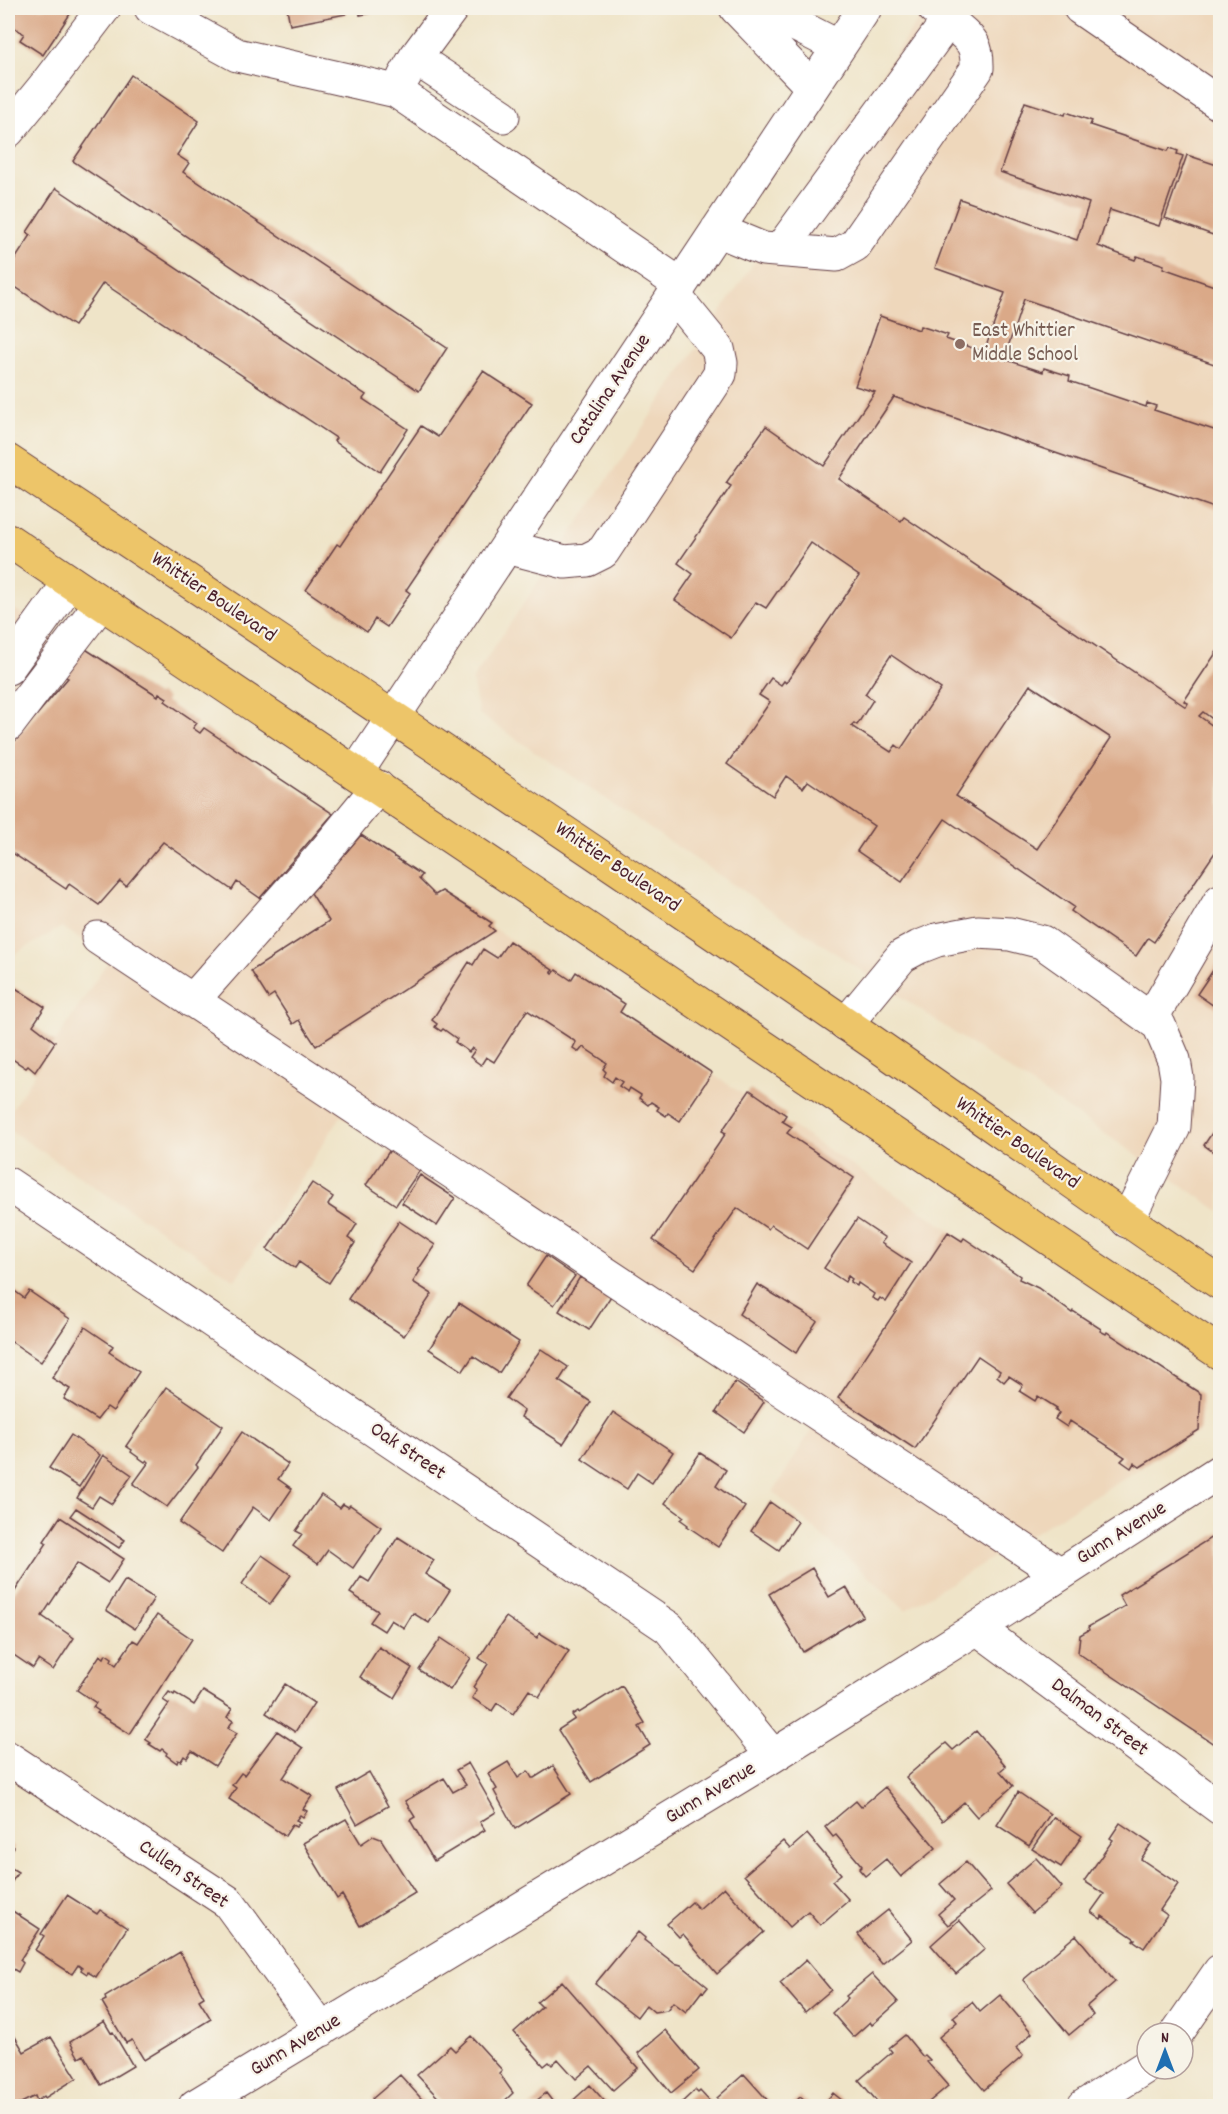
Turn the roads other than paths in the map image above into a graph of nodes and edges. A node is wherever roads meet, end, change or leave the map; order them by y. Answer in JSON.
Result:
{"nodes":[{"id":1,"x":104,"y":8,"type":"edge"},
{"id":2,"x":151,"y":8,"type":"edge"},
{"id":3,"x":452,"y":8,"type":"edge"},
{"id":4,"x":736,"y":8,"type":"edge"},
{"id":5,"x":763,"y":8,"type":"edge"},
{"id":6,"x":866,"y":8,"type":"edge"},
{"id":7,"x":1080,"y":8,"type":"edge"},
{"id":8,"x":941,"y":14,"type":"edge"},
{"id":9,"x":839,"y":47,"type":"junction"},
{"id":10,"x":415,"y":58,"type":"junction"},
{"id":11,"x":812,"y":87,"type":"junction"},
{"id":12,"x":396,"y":91,"type":"junction"},
{"id":13,"x":1221,"y":104,"type":"edge"},
{"id":14,"x":503,"y":116,"type":"dead end"},
{"id":15,"x":8,"y":131,"type":"edge"},
{"id":16,"x":717,"y":230,"type":"junction"},
{"id":17,"x":780,"y":250,"type":"junction"},
{"id":18,"x":678,"y":290,"type":"junction"},
{"id":19,"x":8,"y":461,"type":"edge"},
{"id":20,"x":8,"y":540,"type":"edge"},
{"id":21,"x":507,"y":547,"type":"junction"},
{"id":22,"x":70,"y":582,"type":"junction"},
{"id":23,"x":101,"y":603,"type":"junction"},
{"id":24,"x":8,"y":668,"type":"edge"},
{"id":25,"x":393,"y":717,"type":"junction"},
{"id":26,"x":8,"y":725,"type":"edge"},
{"id":27,"x":367,"y":780,"type":"junction"},
{"id":28,"x":1221,"y":901,"type":"edge"},
{"id":29,"x":98,"y":938,"type":"dead end"},
{"id":30,"x":192,"y":1001,"type":"junction"},
{"id":31,"x":1151,"y":1019,"type":"junction"},
{"id":32,"x":846,"y":1024,"type":"junction"},
{"id":33,"x":8,"y":1184,"type":"edge"},
{"id":34,"x":1127,"y":1221,"type":"junction"},
{"id":35,"x":1221,"y":1283,"type":"edge"},
{"id":36,"x":1221,"y":1353,"type":"edge"},
{"id":37,"x":1221,"y":1471,"type":"edge"},
{"id":38,"x":1059,"y":1573,"type":"junction"},
{"id":39,"x":977,"y":1628,"type":"junction"},
{"id":40,"x":773,"y":1756,"type":"junction"},
{"id":41,"x":8,"y":1758,"type":"edge"},
{"id":42,"x":1221,"y":1808,"type":"edge"},
{"id":43,"x":1221,"y":1971,"type":"edge"},
{"id":44,"x":1186,"y":2021,"type":"edge"},
{"id":45,"x":322,"y":2030,"type":"junction"},
{"id":46,"x":1135,"y":2074,"type":"edge"},
{"id":47,"x":195,"y":2106,"type":"edge"},
{"id":48,"x":1084,"y":2106,"type":"edge"}],
"edges":[{"from":1,"to":15,"type":"street"},
{"from":2,"to":12,"type":"street"},
{"from":3,"to":10,"type":"street"},
{"from":4,"to":11,"type":"street"},
{"from":5,"to":9,"type":"street"},
{"from":6,"to":9,"type":"street","name":"Catalina Avenue"},
{"from":7,"to":13,"type":"street"},
{"from":8,"to":17,"type":"street"},
{"from":8,"to":17,"type":"street"},
{"from":9,"to":11,"type":"street","name":"Catalina Avenue"},
{"from":10,"to":12,"type":"street"},
{"from":10,"to":14,"type":"street"},
{"from":11,"to":16,"type":"street","name":"Catalina Avenue"},
{"from":12,"to":18,"type":"street"},
{"from":16,"to":17,"type":"street"},
{"from":16,"to":18,"type":"street","name":"Catalina Avenue"},
{"from":18,"to":21,"type":"street","name":"Catalina Avenue"},
{"from":18,"to":21,"type":"street"},
{"from":19,"to":25,"type":"main road","name":"Whittier Boulevard"},
{"from":20,"to":22,"type":"main road"},
{"from":21,"to":25,"type":"street","name":"Catalina Avenue"},
{"from":22,"to":23,"type":"main road"},
{"from":22,"to":24,"type":"street"},
{"from":23,"to":26,"type":"street"},
{"from":23,"to":27,"type":"main road"},
{"from":25,"to":27,"type":"street","name":"Catalina Avenue"},
{"from":25,"to":32,"type":"main road","name":"Whittier Boulevard"},
{"from":27,"to":30,"type":"street","name":"Catalina Avenue"},
{"from":27,"to":36,"type":"main road"},
{"from":28,"to":31,"type":"street"},
{"from":29,"to":30,"type":"street"},
{"from":30,"to":38,"type":"street"},
{"from":31,"to":32,"type":"street"},
{"from":31,"to":34,"type":"street"},
{"from":32,"to":34,"type":"main road","name":"Whittier Boulevard"},
{"from":33,"to":40,"type":"street","name":"Oak Street"},
{"from":34,"to":35,"type":"main road","name":"Whittier Boulevard"},
{"from":37,"to":38,"type":"street","name":"Gunn Avenue"},
{"from":38,"to":39,"type":"street","name":"Gunn Avenue"},
{"from":39,"to":40,"type":"street","name":"Gunn Avenue"},
{"from":39,"to":42,"type":"street","name":"Dalman Street"},
{"from":40,"to":45,"type":"street","name":"Gunn Avenue"},
{"from":41,"to":45,"type":"street","name":"Cullen Street"},
{"from":43,"to":44,"type":"street"},
{"from":45,"to":47,"type":"street","name":"Gunn Avenue"},
{"from":46,"to":48,"type":"street"}]}
